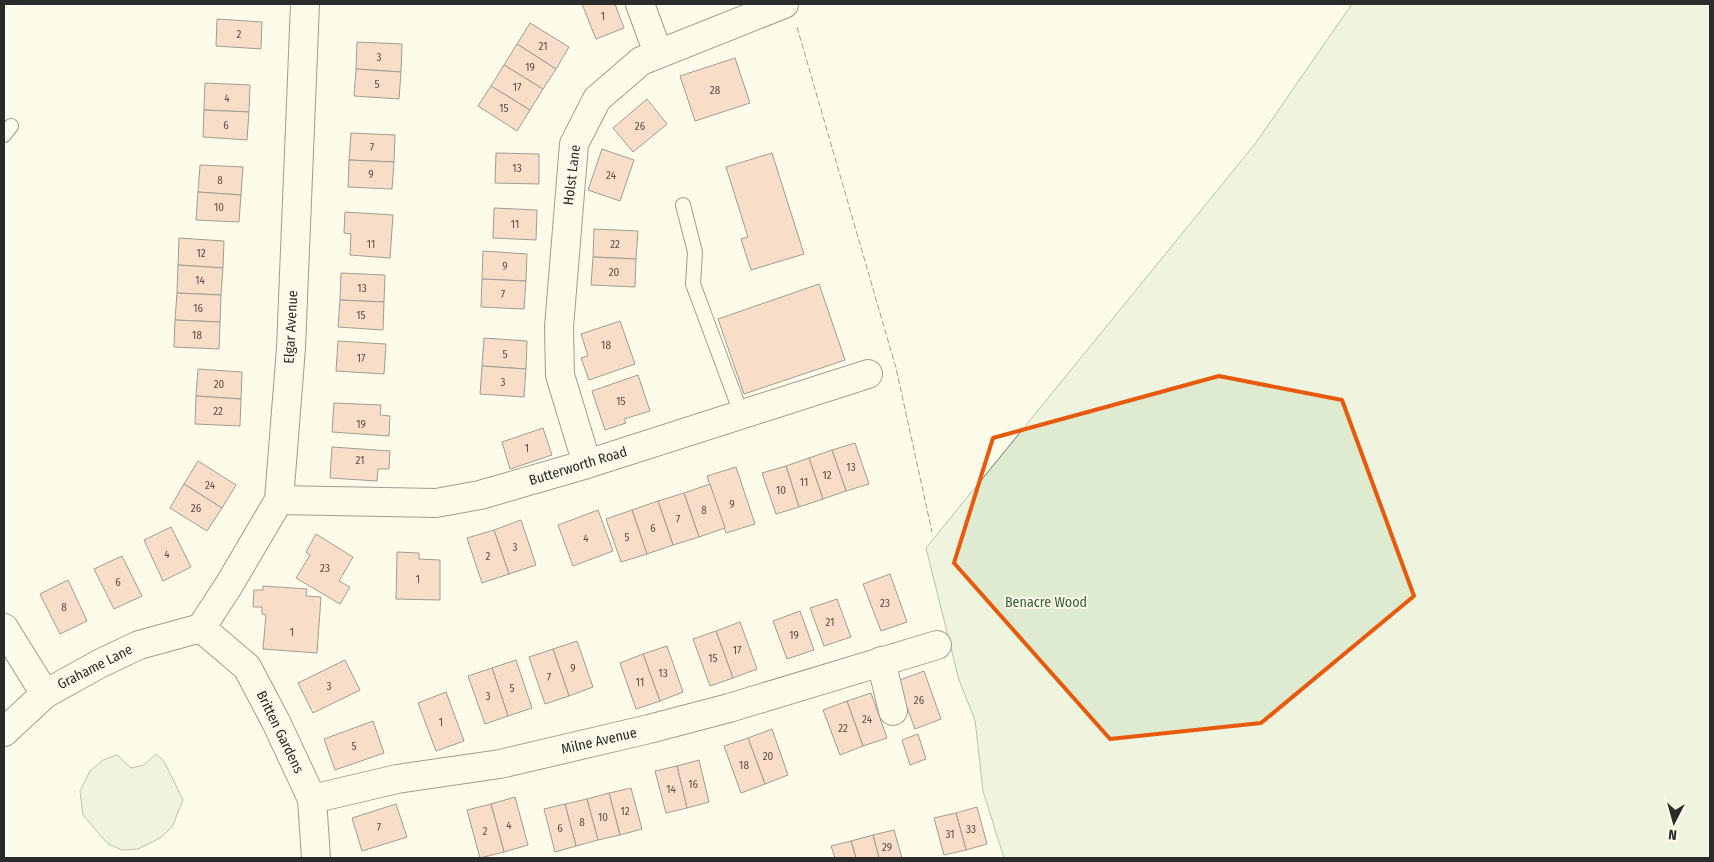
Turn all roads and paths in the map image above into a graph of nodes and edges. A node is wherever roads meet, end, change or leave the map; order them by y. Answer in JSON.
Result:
{"nodes":[{"id":1,"x":305,"y":4,"type":"edge"},
{"id":2,"x":640,"y":4,"type":"edge"},
{"id":3,"x":784,"y":4,"type":"edge"},
{"id":4,"x":658,"y":53,"type":"junction"},
{"id":5,"x":683,"y":205,"type":"dead end"},
{"id":6,"x":868,"y":374,"type":"dead end"},
{"id":7,"x":741,"y":414,"type":"junction"},
{"id":8,"x":587,"y":464,"type":"junction"},
{"id":9,"x":279,"y":500,"type":"junction"},
{"id":10,"x":4,"y":628,"type":"edge"},
{"id":11,"x":201,"y":628,"type":"junction"},
{"id":12,"x":938,"y":645,"type":"dead end"},
{"id":13,"x":880,"y":661,"type":"junction"},
{"id":14,"x":45,"y":694,"type":"junction"},
{"id":15,"x":893,"y":711,"type":"dead end"},
{"id":16,"x":4,"y":732,"type":"edge"},
{"id":17,"x":312,"y":799,"type":"junction"},
{"id":18,"x":316,"y":858,"type":"edge"}],
"edges":[{"from":1,"to":9,"type":"street","name":"Elgar Avenue"},
{"from":2,"to":4,"type":"street"},
{"from":3,"to":4,"type":"street","name":"Holst Lane"},
{"from":4,"to":8,"type":"street","name":"Holst Lane"},
{"from":5,"to":7,"type":"lane"},
{"from":6,"to":7,"type":"street","name":"Butterworth Road"},
{"from":7,"to":8,"type":"street","name":"Butterworth Road"},
{"from":8,"to":9,"type":"street","name":"Butterworth Road"},
{"from":9,"to":11,"type":"street","name":"Elgar Avenue"},
{"from":10,"to":14,"type":"street"},
{"from":11,"to":14,"type":"street","name":"Grahame Lane"},
{"from":11,"to":17,"type":"street","name":"Britten Gardens"},
{"from":12,"to":13,"type":"street","name":"Milne Avenue"},
{"from":13,"to":15,"type":"street"},
{"from":13,"to":17,"type":"street","name":"Milne Avenue"},
{"from":14,"to":16,"type":"street","name":"Grahame Lane"},
{"from":17,"to":18,"type":"street","name":"Britten Gardens"}]}
